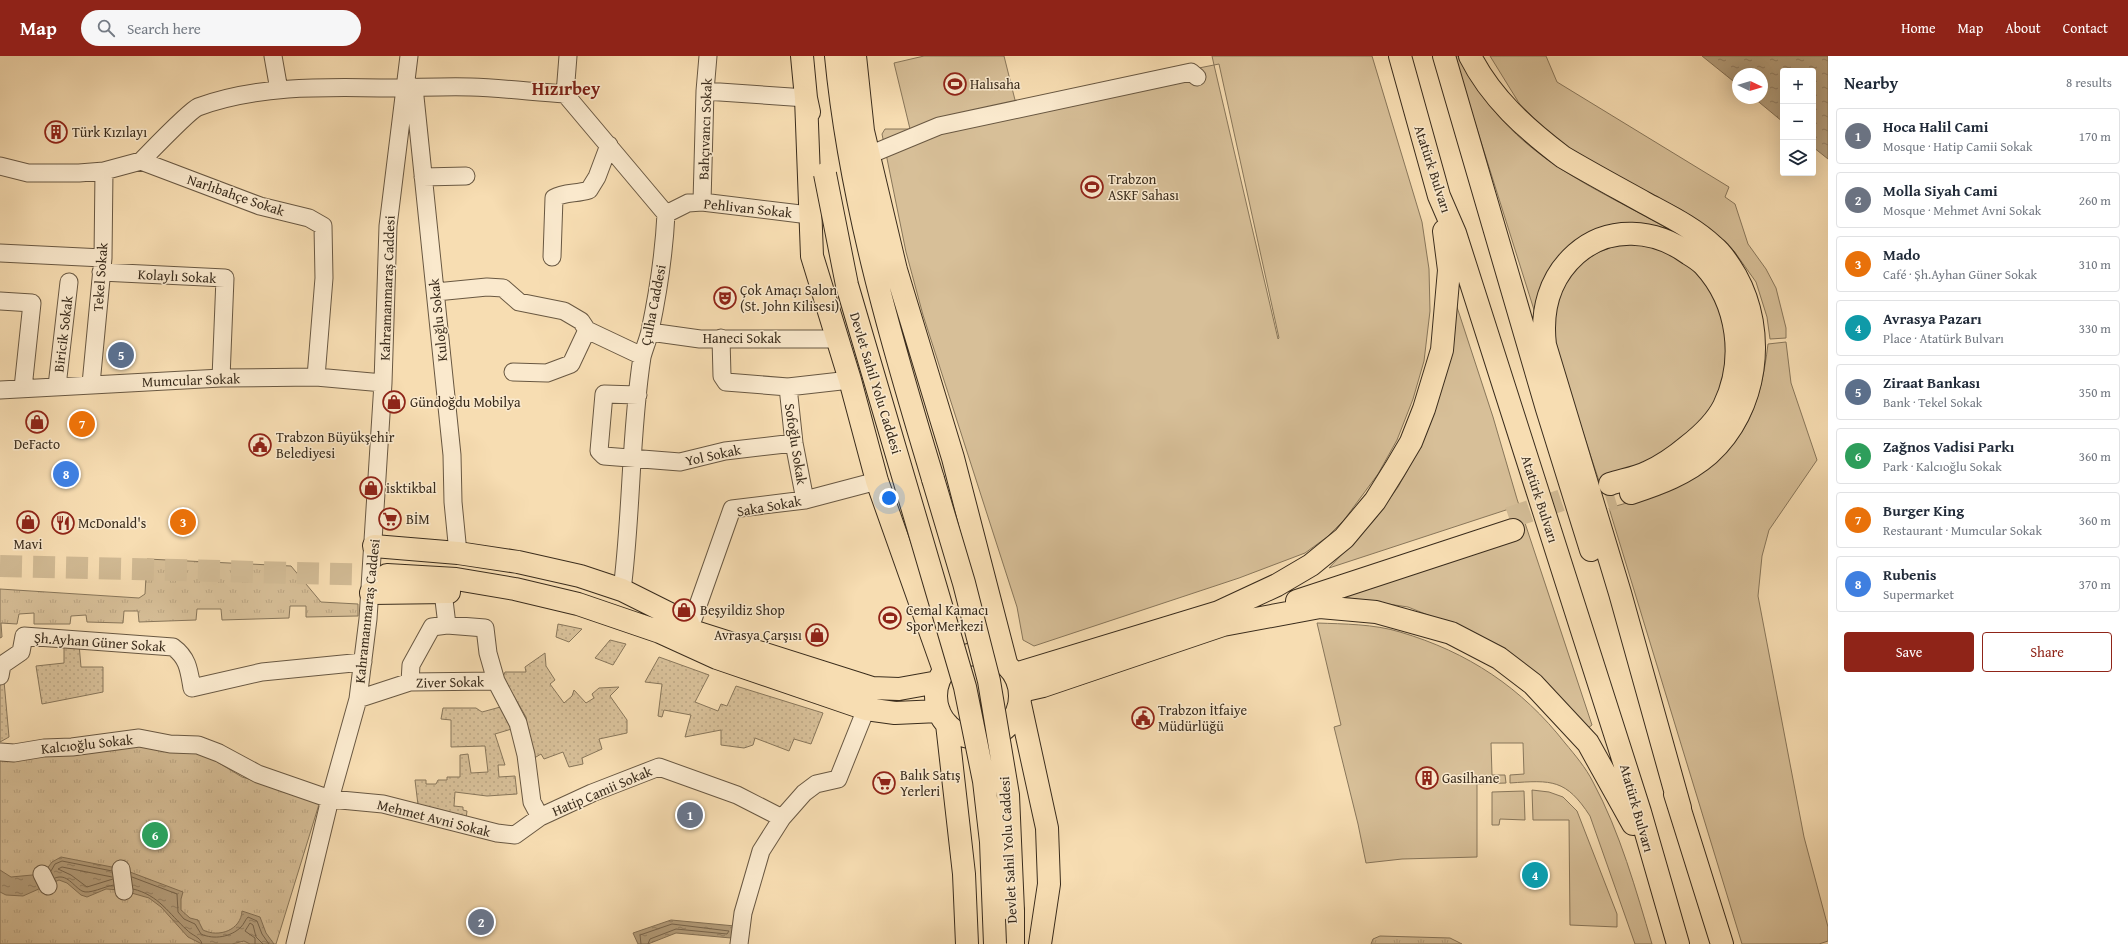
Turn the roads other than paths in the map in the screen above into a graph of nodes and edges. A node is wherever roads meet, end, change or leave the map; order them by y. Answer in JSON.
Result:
{"nodes":[{"id":1,"x":273,"y":56,"type":"edge"},
{"id":2,"x":409,"y":56,"type":"edge"},
{"id":3,"x":568,"y":56,"type":"edge"},
{"id":4,"x":708,"y":56,"type":"edge"},
{"id":5,"x":802,"y":56,"type":"edge"},
{"id":6,"x":836,"y":56,"type":"edge"},
{"id":7,"x":855,"y":56,"type":"edge"},
{"id":8,"x":1400,"y":56,"type":"edge"},
{"id":9,"x":1444,"y":56,"type":"edge"},
{"id":10,"x":1470,"y":56,"type":"edge"},
{"id":11,"x":1198,"y":77,"type":"dead end"},
{"id":12,"x":410,"y":88,"type":"junction"},
{"id":13,"x":279,"y":90,"type":"junction"},
{"id":14,"x":705,"y":91,"type":"junction"},
{"id":15,"x":565,"y":94,"type":"junction"},
{"id":16,"x":806,"y":98,"type":"junction"},
{"id":17,"x":609,"y":145,"type":"junction"},
{"id":18,"x":869,"y":155,"type":"junction"},
{"id":19,"x":141,"y":161,"type":"junction"},
{"id":20,"x":0,"y":166,"type":"edge"},
{"id":21,"x":104,"y":171,"type":"junction"},
{"id":22,"x":466,"y":176,"type":"dead end"},
{"id":23,"x":423,"y":177,"type":"junction"},
{"id":24,"x":1439,"y":196,"type":"junction"},
{"id":25,"x":702,"y":202,"type":"junction"},
{"id":26,"x":666,"y":214,"type":"junction"},
{"id":27,"x":809,"y":215,"type":"junction"},
{"id":28,"x":0,"y":253,"type":"edge"},
{"id":29,"x":552,"y":257,"type":"dead end"},
{"id":30,"x":102,"y":265,"type":"junction"},
{"id":31,"x":69,"y":282,"type":"dead end"},
{"id":32,"x":436,"y":292,"type":"junction"},
{"id":33,"x":0,"y":301,"type":"edge"},
{"id":34,"x":587,"y":330,"type":"junction"},
{"id":35,"x":650,"y":332,"type":"junction"},
{"id":36,"x":720,"y":338,"type":"junction"},
{"id":37,"x":836,"y":339,"type":"junction"},
{"id":38,"x":642,"y":356,"type":"junction"},
{"id":39,"x":513,"y":372,"type":"dead end"},
{"id":40,"x":221,"y":378,"type":"junction"},
{"id":41,"x":316,"y":378,"type":"junction"},
{"id":42,"x":850,"y":380,"type":"junction"},
{"id":43,"x":383,"y":383,"type":"junction"},
{"id":44,"x":91,"y":384,"type":"junction"},
{"id":45,"x":57,"y":386,"type":"junction"},
{"id":46,"x":788,"y":387,"type":"junction"},
{"id":47,"x":24,"y":388,"type":"junction"},
{"id":48,"x":0,"y":390,"type":"edge"},
{"id":49,"x":638,"y":395,"type":"junction"},
{"id":50,"x":794,"y":443,"type":"junction"},
{"id":51,"x":631,"y":459,"type":"junction"},
{"id":52,"x":877,"y":481,"type":"junction"},
{"id":53,"x":804,"y":500,"type":"junction"},
{"id":54,"x":1511,"y":524,"type":"tunnel mouth"},
{"id":55,"x":458,"y":553,"type":"junction"},
{"id":56,"x":383,"y":561,"type":"junction"},
{"id":57,"x":622,"y":590,"type":"junction"},
{"id":58,"x":442,"y":592,"type":"junction"},
{"id":59,"x":370,"y":593,"type":"junction"},
{"id":60,"x":1221,"y":618,"type":"junction"},
{"id":61,"x":447,"y":625,"type":"junction"},
{"id":62,"x":691,"y":625,"type":"junction"},
{"id":63,"x":721,"y":650,"type":"junction"},
{"id":64,"x":363,"y":662,"type":"junction"},
{"id":65,"x":0,"y":676,"type":"edge"},
{"id":66,"x":941,"y":676,"type":"junction"},
{"id":67,"x":496,"y":681,"type":"junction"},
{"id":68,"x":410,"y":682,"type":"junction"},
{"id":69,"x":1015,"y":683,"type":"junction"},
{"id":70,"x":358,"y":699,"type":"junction"},
{"id":71,"x":866,"y":709,"type":"junction"},
{"id":72,"x":943,"y":717,"type":"junction"},
{"id":73,"x":0,"y":752,"type":"edge"},
{"id":74,"x":330,"y":799,"type":"junction"},
{"id":75,"x":1680,"y":808,"type":"junction"},
{"id":76,"x":540,"y":817,"type":"junction"},
{"id":77,"x":782,"y":818,"type":"junction"},
{"id":78,"x":515,"y":835,"type":"joint"},
{"id":79,"x":1652,"y":858,"type":"junction"},
{"id":80,"x":121,"y":869,"type":"dead end"},
{"id":81,"x":124,"y":891,"type":"dead end"},
{"id":82,"x":295,"y":944,"type":"edge"},
{"id":83,"x":739,"y":944,"type":"edge"},
{"id":84,"x":967,"y":944,"type":"edge"},
{"id":85,"x":995,"y":944,"type":"edge"},
{"id":86,"x":1013,"y":944,"type":"edge"},
{"id":87,"x":1040,"y":944,"type":"edge"},
{"id":88,"x":1678,"y":944,"type":"edge"},
{"id":89,"x":1722,"y":944,"type":"edge"}],
"edges":[{"from":1,"to":13,"type":"street"},
{"from":2,"to":12,"type":"street","name":"Kahramanmaraş Caddesi"},
{"from":3,"to":15,"type":"street"},
{"from":4,"to":14,"type":"street","name":"Bahçıvancı Sokak"},
{"from":5,"to":16,"type":"main road","name":"Devlet Sahil Yolu Caddesi"},
{"from":6,"to":86,"type":"main road","name":"Devlet Sahil Yolu Caddesi","bridge":true},
{"from":7,"to":18,"type":"main road"},
{"from":8,"to":24,"type":"main road","name":"Atatürk Bulvarı"},
{"from":9,"to":75,"type":"main road"},
{"from":10,"to":75,"type":"main road"},
{"from":11,"to":18,"type":"street"},
{"from":12,"to":13,"type":"street"},
{"from":12,"to":15,"type":"street"},
{"from":12,"to":23,"type":"street","name":"Kuloğlu Sokak"},
{"from":12,"to":43,"type":"street","name":"Kahramanmaraş Caddesi"},
{"from":13,"to":19,"type":"street"},
{"from":14,"to":16,"type":"street"},
{"from":14,"to":25,"type":"street","name":"Bahçıvancı Sokak"},
{"from":15,"to":17,"type":"street"},
{"from":16,"to":27,"type":"main road"},
{"from":16,"to":85,"type":"main road","name":"Devlet Sahil Yolu Caddesi","bridge":true},
{"from":17,"to":26,"type":"street"},
{"from":17,"to":29,"type":"street"},
{"from":18,"to":69,"type":"main road"},
{"from":19,"to":21,"type":"street"},
{"from":19,"to":41,"type":"street","name":"Narlıbahçe Sokak"},
{"from":20,"to":21,"type":"street"},
{"from":21,"to":30,"type":"street","name":"Tekel Sokak"},
{"from":22,"to":23,"type":"street"},
{"from":23,"to":32,"type":"street","name":"Kuloğlu Sokak"},
{"from":24,"to":60,"type":"main road"},
{"from":24,"to":79,"type":"main road","name":"Atatürk Bulvarı"},
{"from":25,"to":26,"type":"street","name":"Pehlivan Sokak"},
{"from":25,"to":27,"type":"street","name":"Pehlivan Sokak"},
{"from":26,"to":35,"type":"street","name":"Çulha Caddesi"},
{"from":27,"to":37,"type":"main road"},
{"from":28,"to":30,"type":"street"},
{"from":30,"to":40,"type":"street","name":"Kolaylı Sokak"},
{"from":30,"to":44,"type":"street","name":"Tekel Sokak"},
{"from":31,"to":45,"type":"street","name":"Biricik Sokak"},
{"from":32,"to":34,"type":"street"},
{"from":32,"to":55,"type":"street","name":"Kuloğlu Sokak"},
{"from":33,"to":47,"type":"street"},
{"from":34,"to":38,"type":"street"},
{"from":34,"to":39,"type":"street"},
{"from":35,"to":36,"type":"street","name":"Haneci Sokak"},
{"from":35,"to":38,"type":"street","name":"Çulha Caddesi"},
{"from":36,"to":37,"type":"street","name":"Haneci Sokak"},
{"from":36,"to":46,"type":"street"},
{"from":37,"to":42,"type":"main road"},
{"from":38,"to":49,"type":"street","name":"Çulha Caddesi"},
{"from":40,"to":41,"type":"street","name":"Mumcular Sokak"},
{"from":40,"to":44,"type":"street","name":"Mumcular Sokak"},
{"from":41,"to":43,"type":"street","name":"Mumcular Sokak"},
{"from":42,"to":46,"type":"street"},
{"from":42,"to":52,"type":"main road"},
{"from":43,"to":56,"type":"street","name":"Kahramanmaraş Caddesi"},
{"from":44,"to":45,"type":"street","name":"Mumcular Sokak"},
{"from":45,"to":47,"type":"street","name":"Mumcular Sokak"},
{"from":46,"to":50,"type":"street","name":"Sofoğlu Sokak"},
{"from":47,"to":48,"type":"street","name":"Mumcular Sokak"},
{"from":49,"to":51,"type":"street","name":"Çulha Caddesi"},
{"from":49,"to":51,"type":"street","name":"Yol Sokak"},
{"from":50,"to":51,"type":"street","name":"Yol Sokak"},
{"from":50,"to":53,"type":"street","name":"Sofoğlu Sokak"},
{"from":51,"to":57,"type":"street","name":"Çulha Caddesi"},
{"from":52,"to":53,"type":"street","name":"Saka Sokak"},
{"from":52,"to":66,"type":"main road"},
{"from":53,"to":62,"type":"street","name":"Saka Sokak"},
{"from":54,"to":60,"type":"main road"},
{"from":55,"to":56,"type":"main road"},
{"from":55,"to":57,"type":"main road"},
{"from":56,"to":59,"type":"street","name":"Kahramanmaraş Caddesi"},
{"from":56,"to":63,"type":"main road"},
{"from":57,"to":62,"type":"main road"},
{"from":58,"to":59,"type":"main road"},
{"from":58,"to":61,"type":"street"},
{"from":58,"to":63,"type":"main road"},
{"from":59,"to":64,"type":"street","name":"Kahramanmaraş Caddesi"},
{"from":60,"to":69,"type":"main road"},
{"from":60,"to":79,"type":"main road"},
{"from":61,"to":67,"type":"street"},
{"from":61,"to":68,"type":"street"},
{"from":62,"to":63,"type":"main road"},
{"from":63,"to":66,"type":"main road"},
{"from":63,"to":71,"type":"main road"},
{"from":64,"to":65,"type":"street","name":"Şh.Ayhan Güner Sokak"},
{"from":64,"to":70,"type":"street","name":"Kahramanmaraş Caddesi"},
{"from":66,"to":69,"type":"main road"},
{"from":66,"to":72,"type":"main road"},
{"from":67,"to":68,"type":"street","name":"Ziver Sokak"},
{"from":67,"to":76,"type":"street"},
{"from":68,"to":70,"type":"street","name":"Ziver Sokak"},
{"from":69,"to":72,"type":"main road"},
{"from":69,"to":87,"type":"main road"},
{"from":70,"to":74,"type":"street","name":"Kahramanmaraş Caddesi"},
{"from":71,"to":72,"type":"main road"},
{"from":71,"to":77,"type":"street"},
{"from":72,"to":84,"type":"main road"},
{"from":73,"to":74,"type":"street","name":"Kalcıoğlu Sokak"},
{"from":74,"to":78,"type":"street","name":"Mehmet Avni Sokak"},
{"from":74,"to":82,"type":"street","name":"Kahramanmaraş Caddesi"},
{"from":75,"to":89,"type":"main road"},
{"from":76,"to":77,"type":"street","name":"Hatip Camii Sokak"},
{"from":76,"to":78,"type":"street","name":"Hatip Camii Sokak"},
{"from":77,"to":83,"type":"street"},
{"from":79,"to":88,"type":"main road","name":"Atatürk Bulvarı"},
{"from":80,"to":81,"type":"street"}]}
